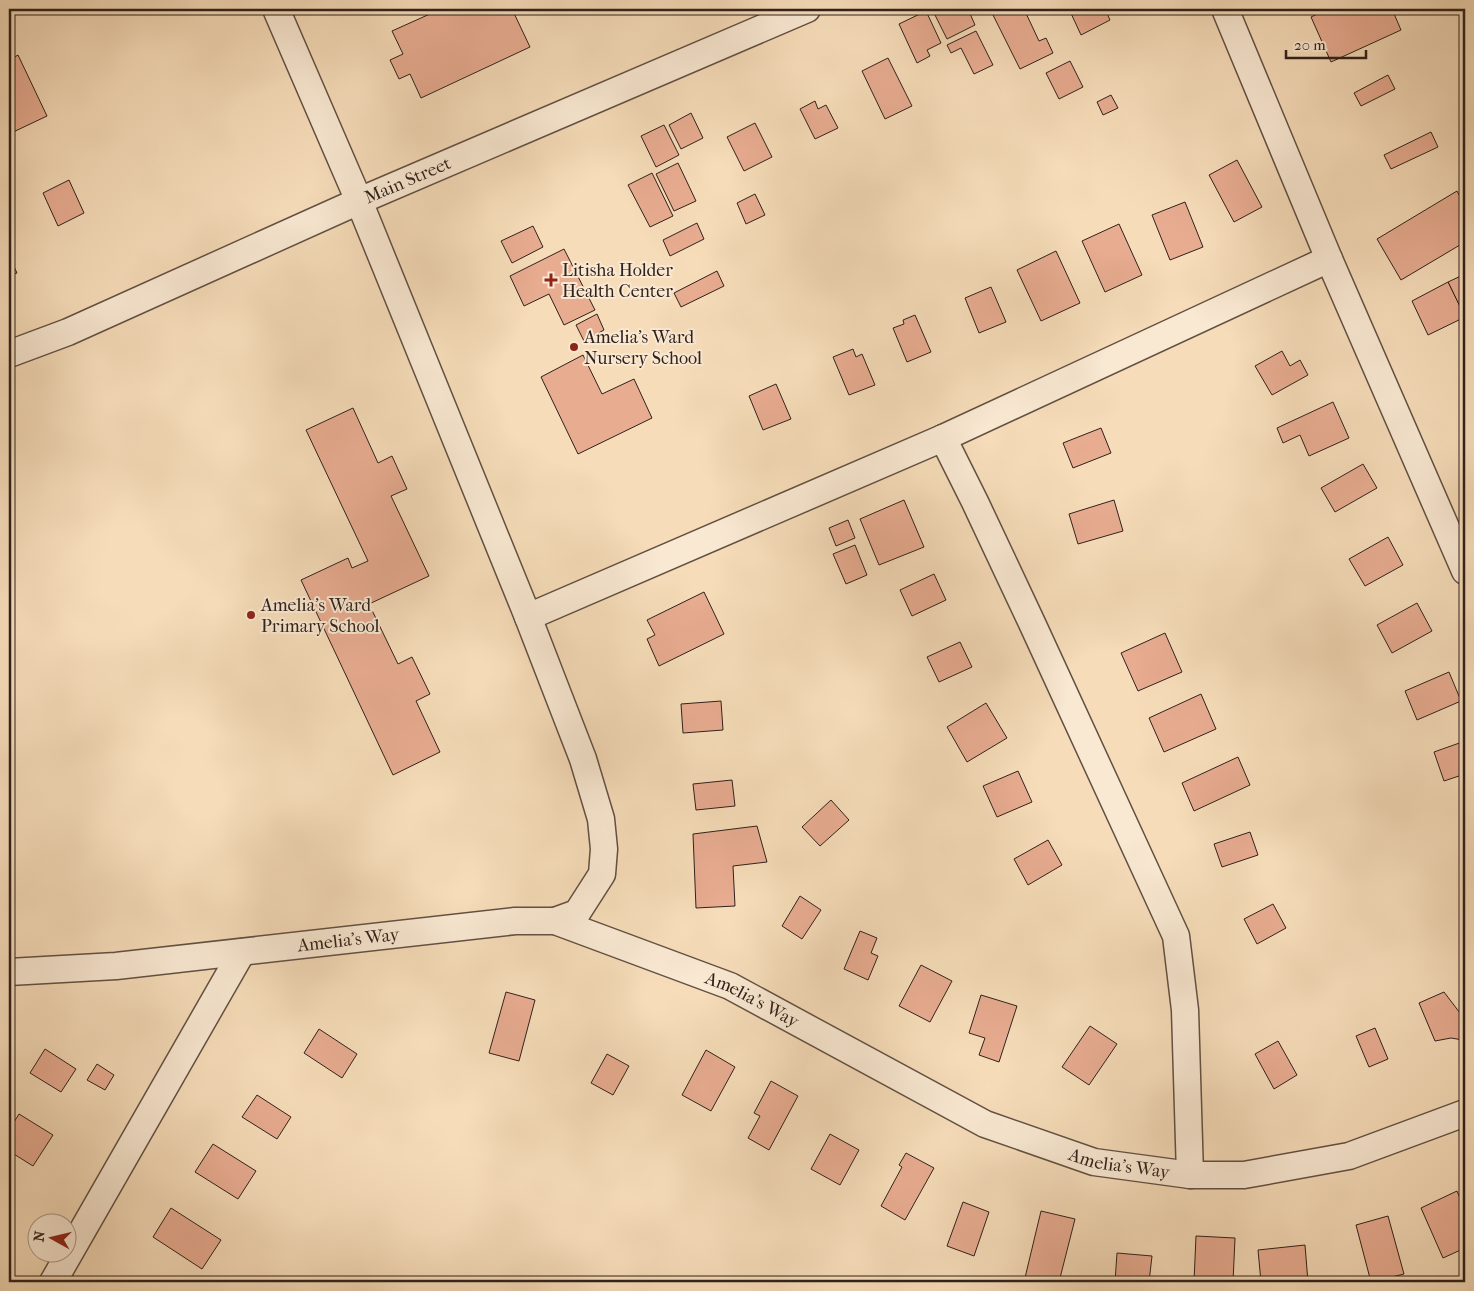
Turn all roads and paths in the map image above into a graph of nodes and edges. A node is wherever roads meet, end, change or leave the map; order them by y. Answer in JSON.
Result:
{"nodes":[{"id":1,"x":276,"y":9,"type":"edge"},
{"id":2,"x":807,"y":9,"type":"edge"},
{"id":3,"x":1226,"y":9,"type":"edge"},
{"id":4,"x":358,"y":201,"type":"junction"},
{"id":5,"x":1329,"y":259,"type":"junction"},
{"id":6,"x":9,"y":354,"type":"edge"},
{"id":7,"x":943,"y":438,"type":"junction"},
{"id":8,"x":1465,"y":571,"type":"edge"},
{"id":9,"x":528,"y":617,"type":"junction"},
{"id":10,"x":555,"y":921,"type":"junction"},
{"id":11,"x":242,"y":952,"type":"junction"},
{"id":12,"x":9,"y":972,"type":"edge"},
{"id":13,"x":1465,"y":1114,"type":"edge"},
{"id":14,"x":1190,"y":1175,"type":"junction"},
{"id":15,"x":53,"y":1282,"type":"edge"}],
"edges":[{"from":1,"to":4,"type":"street"},
{"from":2,"to":4,"type":"street","name":"Main Street"},
{"from":3,"to":5,"type":"street"},
{"from":4,"to":6,"type":"street","name":"Main Street"},
{"from":4,"to":9,"type":"street"},
{"from":5,"to":7,"type":"street"},
{"from":5,"to":8,"type":"street"},
{"from":7,"to":9,"type":"street"},
{"from":7,"to":14,"type":"street"},
{"from":9,"to":10,"type":"street"},
{"from":10,"to":11,"type":"street","name":"Amelia's Way"},
{"from":10,"to":14,"type":"street","name":"Amelia's Way"},
{"from":11,"to":12,"type":"street","name":"Amelia's Way"},
{"from":11,"to":15,"type":"street"},
{"from":13,"to":14,"type":"street","name":"Amelia's Way"}]}
